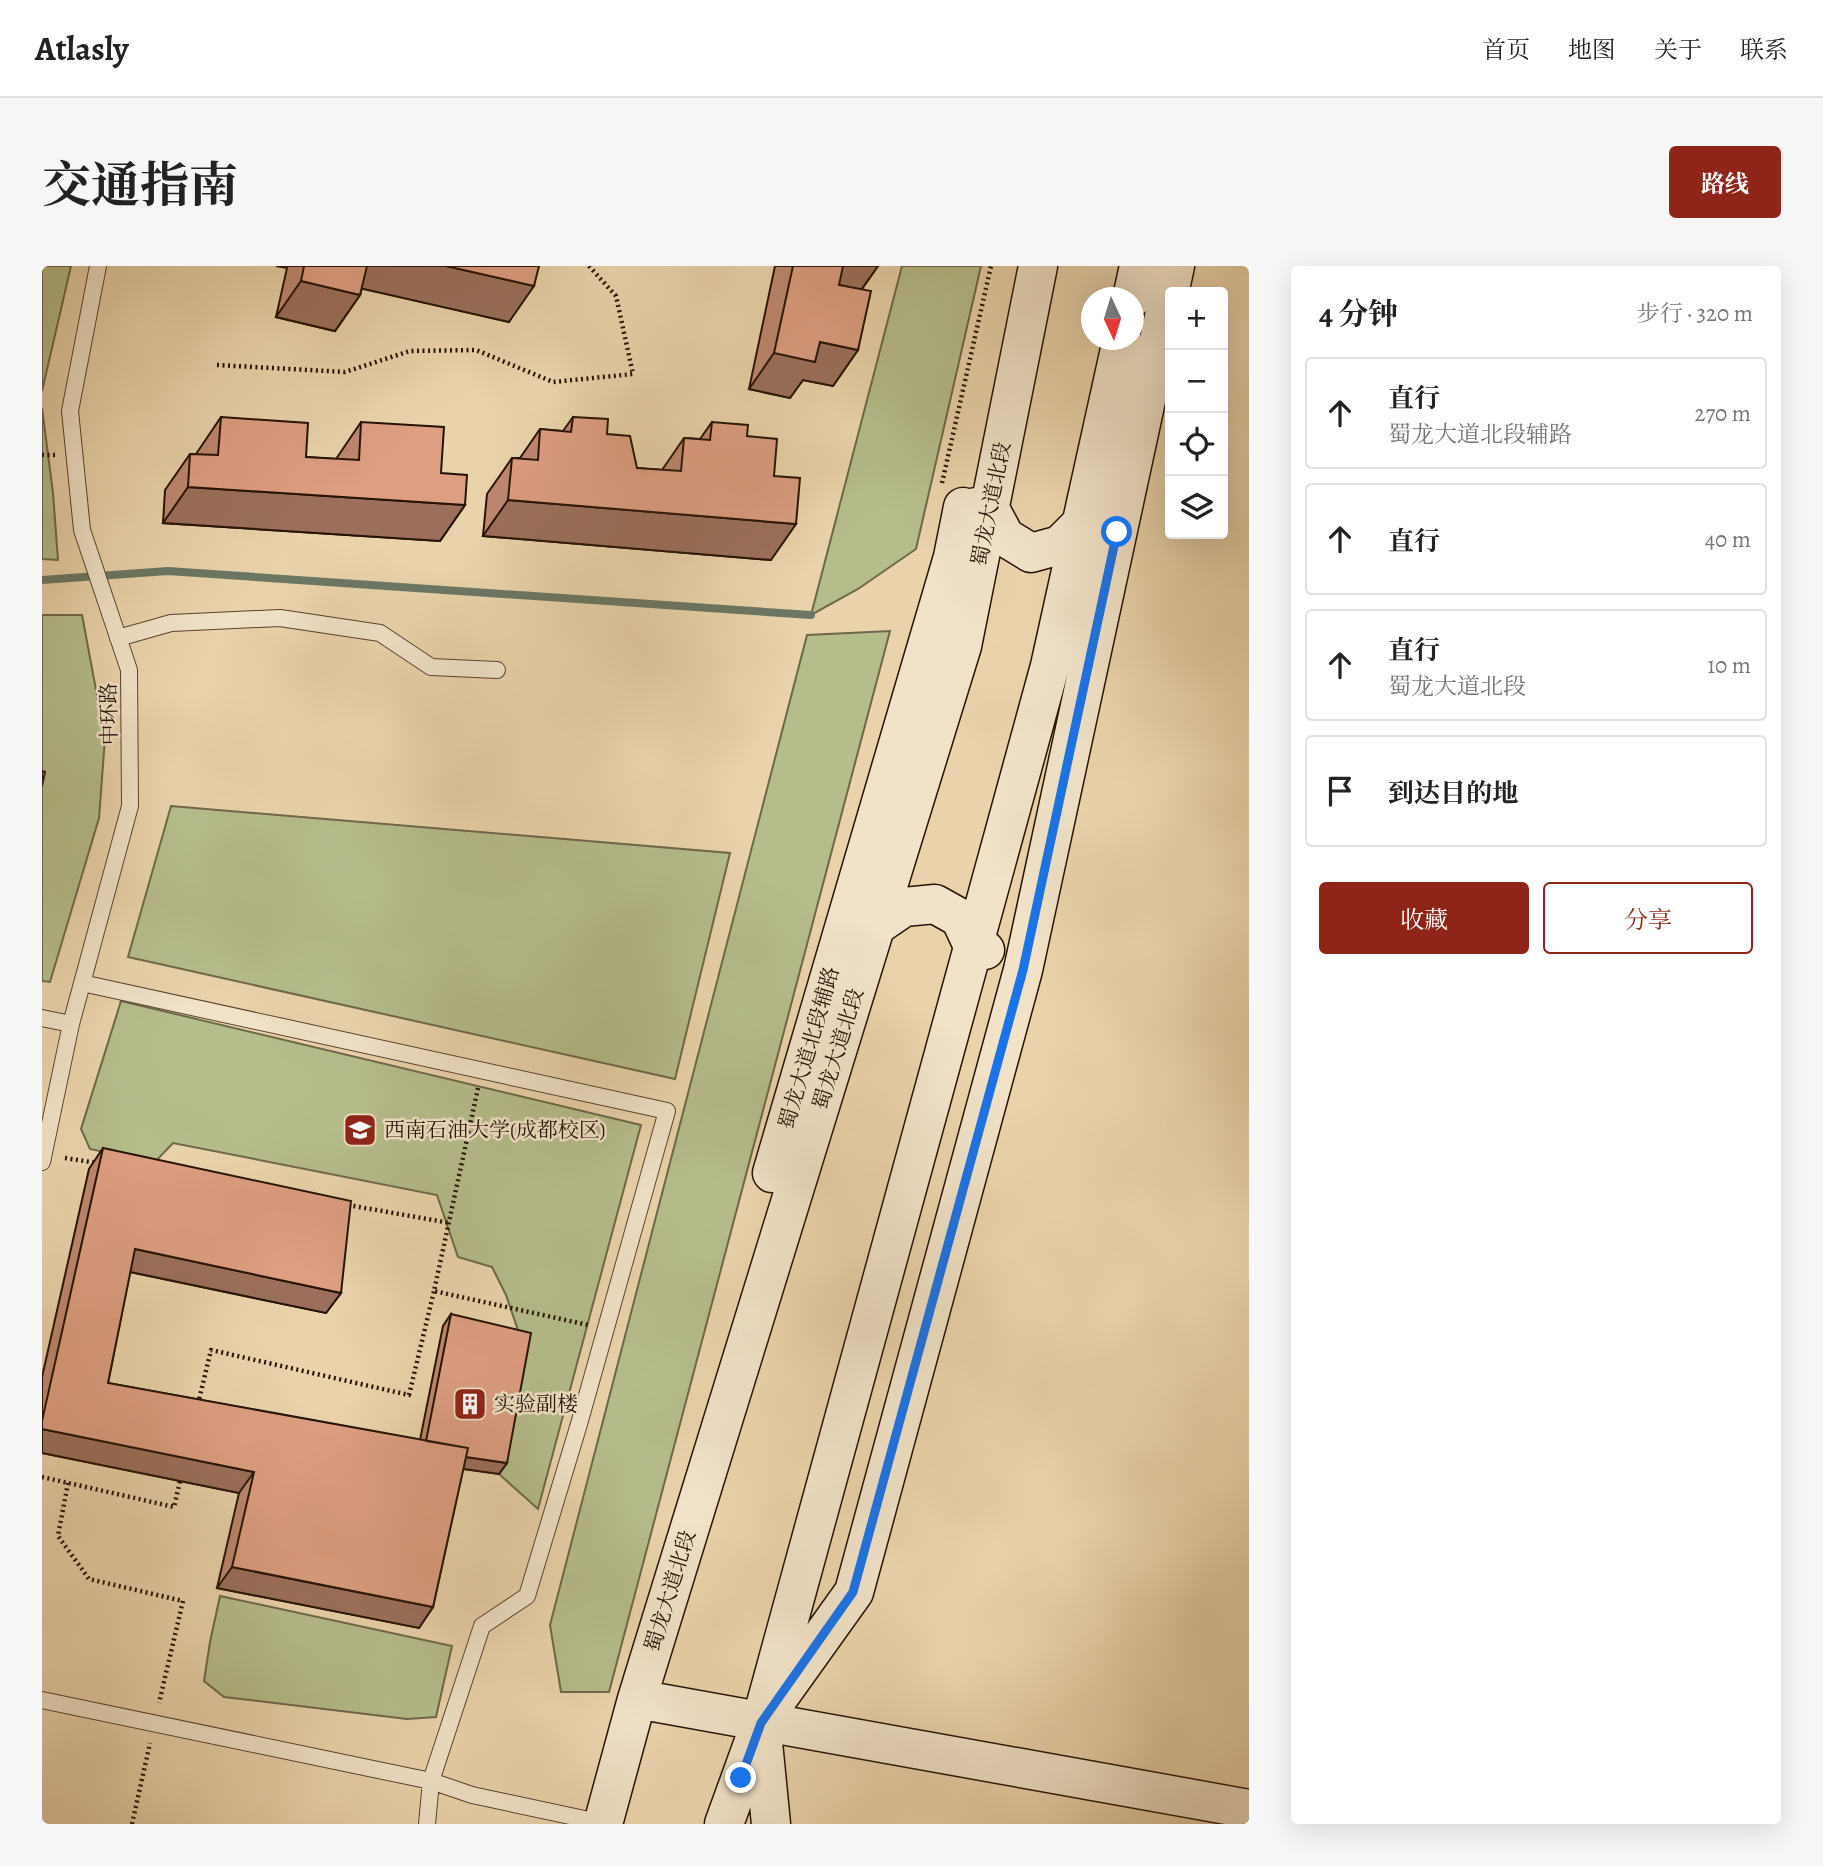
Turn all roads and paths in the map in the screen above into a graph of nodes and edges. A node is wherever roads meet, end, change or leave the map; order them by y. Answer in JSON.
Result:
{"nodes":[{"id":1,"x":98,"y":266,"type":"edge"},
{"id":2,"x":589,"y":266,"type":"edge"},
{"id":3,"x":991,"y":266,"type":"edge"},
{"id":4,"x":1016,"y":266,"type":"edge"},
{"id":5,"x":1038,"y":266,"type":"edge"},
{"id":6,"x":1139,"y":266,"type":"edge"},
{"id":7,"x":1175,"y":266,"type":"edge"},
{"id":8,"x":1134,"y":287,"type":"edge"},
{"id":9,"x":1121,"y":350,"type":"edge"},
{"id":10,"x":216,"y":365,"type":"dead end"},
{"id":11,"x":964,"y":503,"type":"junction"},
{"id":12,"x":1099,"y":528,"type":"junction"},
{"id":13,"x":118,"y":638,"type":"junction"},
{"id":14,"x":497,"y":670,"type":"dead end"},
{"id":15,"x":861,"y":923,"type":"junction"},
{"id":16,"x":973,"y":946,"type":"junction"},
{"id":17,"x":1024,"y":963,"type":"junction"},
{"id":18,"x":82,"y":983,"type":"junction"},
{"id":19,"x":42,"y":1018,"type":"edge"},
{"id":20,"x":71,"y":1024,"type":"junction"},
{"id":21,"x":481,"y":1070,"type":"junction"},
{"id":22,"x":43,"y":1158,"type":"edge"},
{"id":23,"x":98,"y":1163,"type":"edge"},
{"id":24,"x":343,"y":1204,"type":"edge"},
{"id":25,"x":450,"y":1223,"type":"junction"},
{"id":26,"x":434,"y":1291,"type":"junction"},
{"id":27,"x":606,"y":1329,"type":"junction"},
{"id":28,"x":197,"y":1410,"type":"edge"},
{"id":29,"x":42,"y":1477,"type":"edge"},
{"id":30,"x":180,"y":1481,"type":"edge"},
{"id":31,"x":68,"y":1483,"type":"junction"},
{"id":32,"x":637,"y":1699,"type":"junction"},
{"id":33,"x":42,"y":1700,"type":"edge"},
{"id":34,"x":154,"y":1723,"type":"junction"},
{"id":35,"x":761,"y":1723,"type":"junction"},
{"id":36,"x":430,"y":1781,"type":"junction"},
{"id":37,"x":1249,"y":1809,"type":"edge"},
{"id":38,"x":593,"y":1823,"type":"edge"},
{"id":39,"x":132,"y":1824,"type":"edge"},
{"id":40,"x":427,"y":1824,"type":"edge"},
{"id":41,"x":724,"y":1824,"type":"edge"},
{"id":42,"x":771,"y":1824,"type":"edge"}],
"edges":[{"from":1,"to":13,"type":"lane","name":"中环路"},
{"from":2,"to":10,"type":"path"},
{"from":3,"to":11,"type":"path"},
{"from":4,"to":11,"type":"main road"},
{"from":5,"to":11,"type":"main road","name":"蜀龙大道北段"},
{"from":6,"to":8,"type":"main road"},
{"from":7,"to":12,"type":"main road"},
{"from":9,"to":12,"type":"main road"},
{"from":11,"to":12,"type":"main road"},
{"from":11,"to":15,"type":"main road","name":"蜀龙大道北段"},
{"from":12,"to":16,"type":"main road"},
{"from":12,"to":17,"type":"main road"},
{"from":13,"to":14,"type":"lane"},
{"from":13,"to":18,"type":"lane","name":"中环路"},
{"from":15,"to":16,"type":"main road"},
{"from":15,"to":32,"type":"main road","name":"蜀龙大道北段"},
{"from":15,"to":38,"type":"main road","name":"蜀龙大道北段辅路"},
{"from":16,"to":17,"type":"main road"},
{"from":16,"to":35,"type":"main road"},
{"from":17,"to":35,"type":"main road"},
{"from":18,"to":20,"type":"lane","name":"中环路"},
{"from":18,"to":21,"type":"lane"},
{"from":19,"to":20,"type":"lane"},
{"from":20,"to":22,"type":"lane","name":"中环路"},
{"from":21,"to":25,"type":"path"},
{"from":21,"to":27,"type":"lane"},
{"from":22,"to":23,"type":"path"},
{"from":24,"to":25,"type":"path"},
{"from":25,"to":26,"type":"path"},
{"from":26,"to":27,"type":"path"},
{"from":26,"to":28,"type":"path"},
{"from":27,"to":36,"type":"lane"},
{"from":29,"to":31,"type":"path"},
{"from":30,"to":31,"type":"path"},
{"from":31,"to":34,"type":"path"},
{"from":32,"to":35,"type":"main road"},
{"from":32,"to":38,"type":"main road","name":"蜀龙大道北段"},
{"from":33,"to":34,"type":"lane"},
{"from":34,"to":36,"type":"lane"},
{"from":34,"to":39,"type":"path"},
{"from":35,"to":37,"type":"main road"},
{"from":35,"to":41,"type":"main road"},
{"from":35,"to":42,"type":"main road"},
{"from":36,"to":38,"type":"lane"},
{"from":36,"to":40,"type":"lane"}]}
